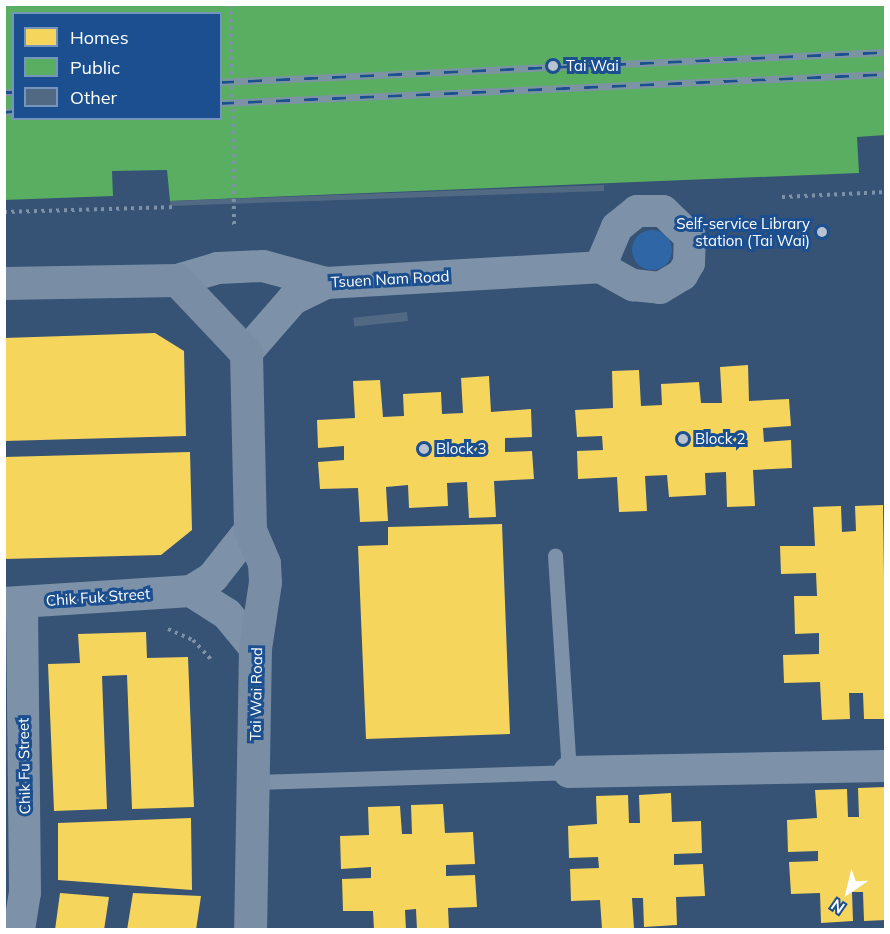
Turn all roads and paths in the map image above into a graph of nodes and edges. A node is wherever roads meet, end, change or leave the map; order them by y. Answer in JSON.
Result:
{"nodes":[{"id":1,"x":231,"y":4,"type":"edge"},
{"id":2,"x":885,"y":192,"type":"edge"},
{"id":3,"x":782,"y":197,"type":"dead end"},
{"id":4,"x":176,"y":207,"type":"dead end"},
{"id":5,"x":4,"y":212,"type":"edge"},
{"id":6,"x":234,"y":227,"type":"dead end"},
{"id":7,"x":600,"y":267,"type":"dead end"},
{"id":8,"x":177,"y":280,"type":"junction"},
{"id":9,"x":4,"y":283,"type":"edge"},
{"id":10,"x":326,"y":283,"type":"junction"},
{"id":11,"x":246,"y":353,"type":"junction"},
{"id":12,"x":250,"y":530,"type":"junction"},
{"id":13,"x":555,"y":555,"type":"dead end"},
{"id":14,"x":191,"y":591,"type":"junction"},
{"id":15,"x":13,"y":602,"type":"edge"},
{"id":16,"x":255,"y":648,"type":"junction"},
{"id":17,"x":885,"y":766,"type":"edge"},
{"id":18,"x":568,"y":772,"type":"junction"},
{"id":19,"x":256,"y":782,"type":"junction"},
{"id":20,"x":18,"y":930,"type":"edge"},
{"id":21,"x":250,"y":930,"type":"edge"}],
"edges":[{"from":1,"to":6,"type":"path"},
{"from":2,"to":3,"type":"path"},
{"from":4,"to":5,"type":"path"},
{"from":7,"to":10,"type":"street","name":"Tsuen Nam Road"},
{"from":8,"to":9,"type":"street","name":"Tsuen Nam Road"},
{"from":8,"to":10,"type":"street","name":"Tsuen Nam Road"},
{"from":8,"to":11,"type":"street"},
{"from":10,"to":11,"type":"street"},
{"from":11,"to":12,"type":"street","name":"Tai Wai Road"},
{"from":12,"to":14,"type":"street"},
{"from":12,"to":16,"type":"street","name":"Tai Wai Road"},
{"from":13,"to":18,"type":"lane"},
{"from":14,"to":15,"type":"street","name":"Chik Fuk Street"},
{"from":14,"to":16,"type":"street"},
{"from":15,"to":20,"type":"street","name":"Chik Fu Street"},
{"from":16,"to":19,"type":"street","name":"Tai Wai Road"},
{"from":17,"to":18,"type":"street"},
{"from":18,"to":19,"type":"lane"},
{"from":19,"to":21,"type":"street","name":"Tai Wai Road"}]}
